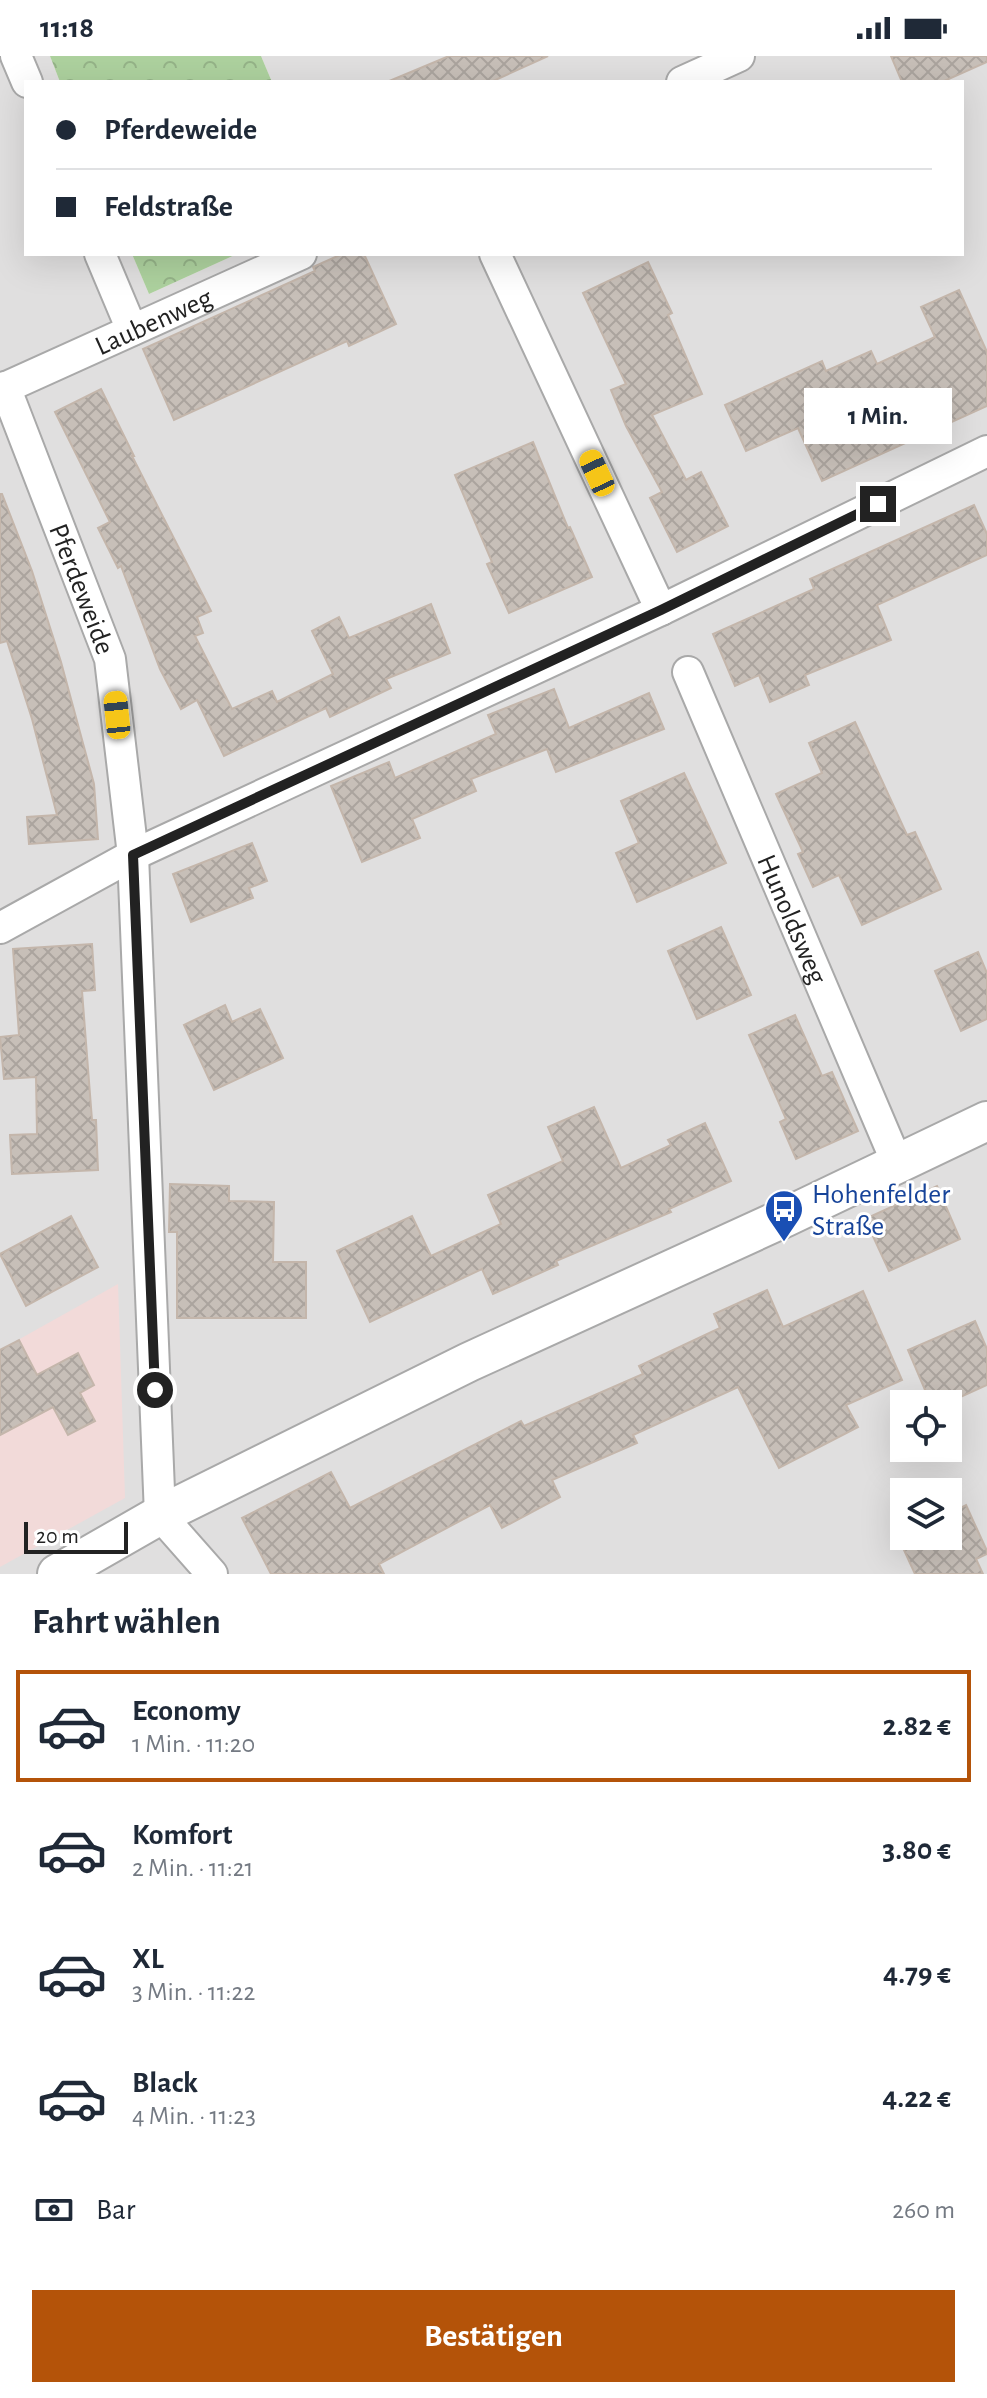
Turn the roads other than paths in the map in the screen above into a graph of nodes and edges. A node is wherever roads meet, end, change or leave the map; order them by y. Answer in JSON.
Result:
{"nodes":[{"id":1,"x":16,"y":56,"type":"edge"},
{"id":2,"x":739,"y":56,"type":"edge"},
{"id":3,"x":26,"y":80,"type":"edge"},
{"id":4,"x":686,"y":80,"type":"edge"},
{"id":5,"x":101,"y":256,"type":"edge"},
{"id":6,"x":297,"y":256,"type":"edge"},
{"id":7,"x":496,"y":256,"type":"edge"},
{"id":8,"x":132,"y":330,"type":"junction"},
{"id":9,"x":2,"y":388,"type":"edge"},
{"id":10,"x":987,"y":451,"type":"edge"},
{"id":11,"x":661,"y":610,"type":"junction"},
{"id":12,"x":688,"y":672,"type":"dead end"},
{"id":13,"x":133,"y":855,"type":"junction"},
{"id":14,"x":0,"y":928,"type":"edge"},
{"id":15,"x":987,"y":1121,"type":"edge"},
{"id":16,"x":897,"y":1163,"type":"junction"},
{"id":17,"x":160,"y":1515,"type":"junction"},
{"id":18,"x":57,"y":1574,"type":"edge"},
{"id":19,"x":212,"y":1574,"type":"edge"}],
"edges":[{"from":1,"to":3,"type":"street"},
{"from":2,"to":4,"type":"street"},
{"from":5,"to":8,"type":"street"},
{"from":6,"to":8,"type":"street","name":"Laubenweg"},
{"from":7,"to":11,"type":"street"},
{"from":8,"to":9,"type":"street","name":"Laubenweg"},
{"from":9,"to":13,"type":"street","name":"Pferdeweide"},
{"from":10,"to":11,"type":"street"},
{"from":11,"to":13,"type":"street"},
{"from":12,"to":16,"type":"street","name":"Hunoldsweg"},
{"from":13,"to":14,"type":"street"},
{"from":13,"to":17,"type":"street","name":"Pferdeweide"},
{"from":15,"to":16,"type":"street"},
{"from":16,"to":17,"type":"street"},
{"from":17,"to":18,"type":"street"},
{"from":17,"to":19,"type":"street"}]}
